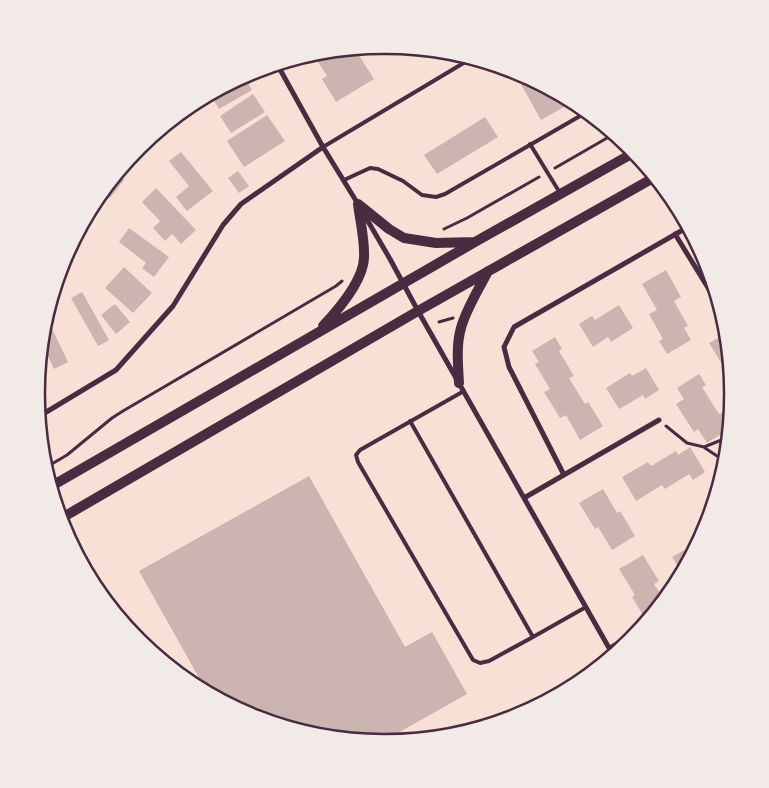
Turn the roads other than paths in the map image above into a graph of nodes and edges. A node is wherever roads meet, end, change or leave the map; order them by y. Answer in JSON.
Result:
{"nodes":[{"id":1,"x":462,"y":64,"type":"edge"},
{"id":2,"x":281,"y":71,"type":"edge"},
{"id":3,"x":579,"y":116,"type":"edge"},
{"id":4,"x":530,"y":144,"type":"junction"},
{"id":5,"x":323,"y":147,"type":"junction"},
{"id":6,"x":627,"y":156,"type":"edge"},
{"id":7,"x":344,"y":180,"type":"junction"},
{"id":8,"x":649,"y":181,"type":"edge"},
{"id":9,"x":560,"y":194,"type":"junction"},
{"id":10,"x":358,"y":204,"type":"junction"},
{"id":11,"x":682,"y":230,"type":"edge"},
{"id":12,"x":676,"y":234,"type":"junction"},
{"id":13,"x":475,"y":242,"type":"junction"},
{"id":14,"x":488,"y":270,"type":"junction"},
{"id":15,"x":705,"y":283,"type":"edge"},
{"id":16,"x":404,"y":284,"type":"junction"},
{"id":17,"x":418,"y":311,"type":"junction"},
{"id":18,"x":317,"y":333,"type":"junction"},
{"id":19,"x":461,"y":387,"type":"junction"},
{"id":20,"x":46,"y":412,"type":"edge"},
{"id":21,"x":659,"y":420,"type":"road end"},
{"id":22,"x":410,"y":421,"type":"junction"},
{"id":23,"x":564,"y":475,"type":"junction"},
{"id":24,"x":57,"y":482,"type":"edge"},
{"id":25,"x":524,"y":498,"type":"junction"},
{"id":26,"x":69,"y":519,"type":"edge"},
{"id":27,"x":586,"y":607,"type":"junction"},
{"id":28,"x":533,"y":638,"type":"junction"},
{"id":29,"x":610,"y":648,"type":"edge"}],
"edges":[{"from":1,"to":5,"type":"lane"},
{"from":2,"to":5,"type":"street"},
{"from":3,"to":4,"type":"lane"},
{"from":4,"to":7,"type":"lane"},
{"from":4,"to":9,"type":"lane"},
{"from":5,"to":7,"type":"street"},
{"from":5,"to":20,"type":"street"},
{"from":6,"to":9,"type":"main road"},
{"from":7,"to":10,"type":"street"},
{"from":8,"to":14,"type":"main road"},
{"from":9,"to":13,"type":"main road"},
{"from":10,"to":13,"type":"main road"},
{"from":10,"to":16,"type":"street"},
{"from":10,"to":18,"type":"main road"},
{"from":11,"to":12,"type":"street"},
{"from":12,"to":15,"type":"street"},
{"from":12,"to":23,"type":"street"},
{"from":13,"to":16,"type":"main road"},
{"from":14,"to":17,"type":"main road"},
{"from":14,"to":19,"type":"main road"},
{"from":16,"to":17,"type":"street"},
{"from":16,"to":18,"type":"main road"},
{"from":17,"to":19,"type":"street"},
{"from":17,"to":26,"type":"main road"},
{"from":18,"to":24,"type":"main road"},
{"from":19,"to":22,"type":"lane"},
{"from":19,"to":25,"type":"street"},
{"from":21,"to":23,"type":"street"},
{"from":22,"to":28,"type":"lane"},
{"from":22,"to":28,"type":"lane"},
{"from":23,"to":25,"type":"street"},
{"from":25,"to":27,"type":"street"},
{"from":27,"to":28,"type":"lane"},
{"from":27,"to":29,"type":"street"}]}
